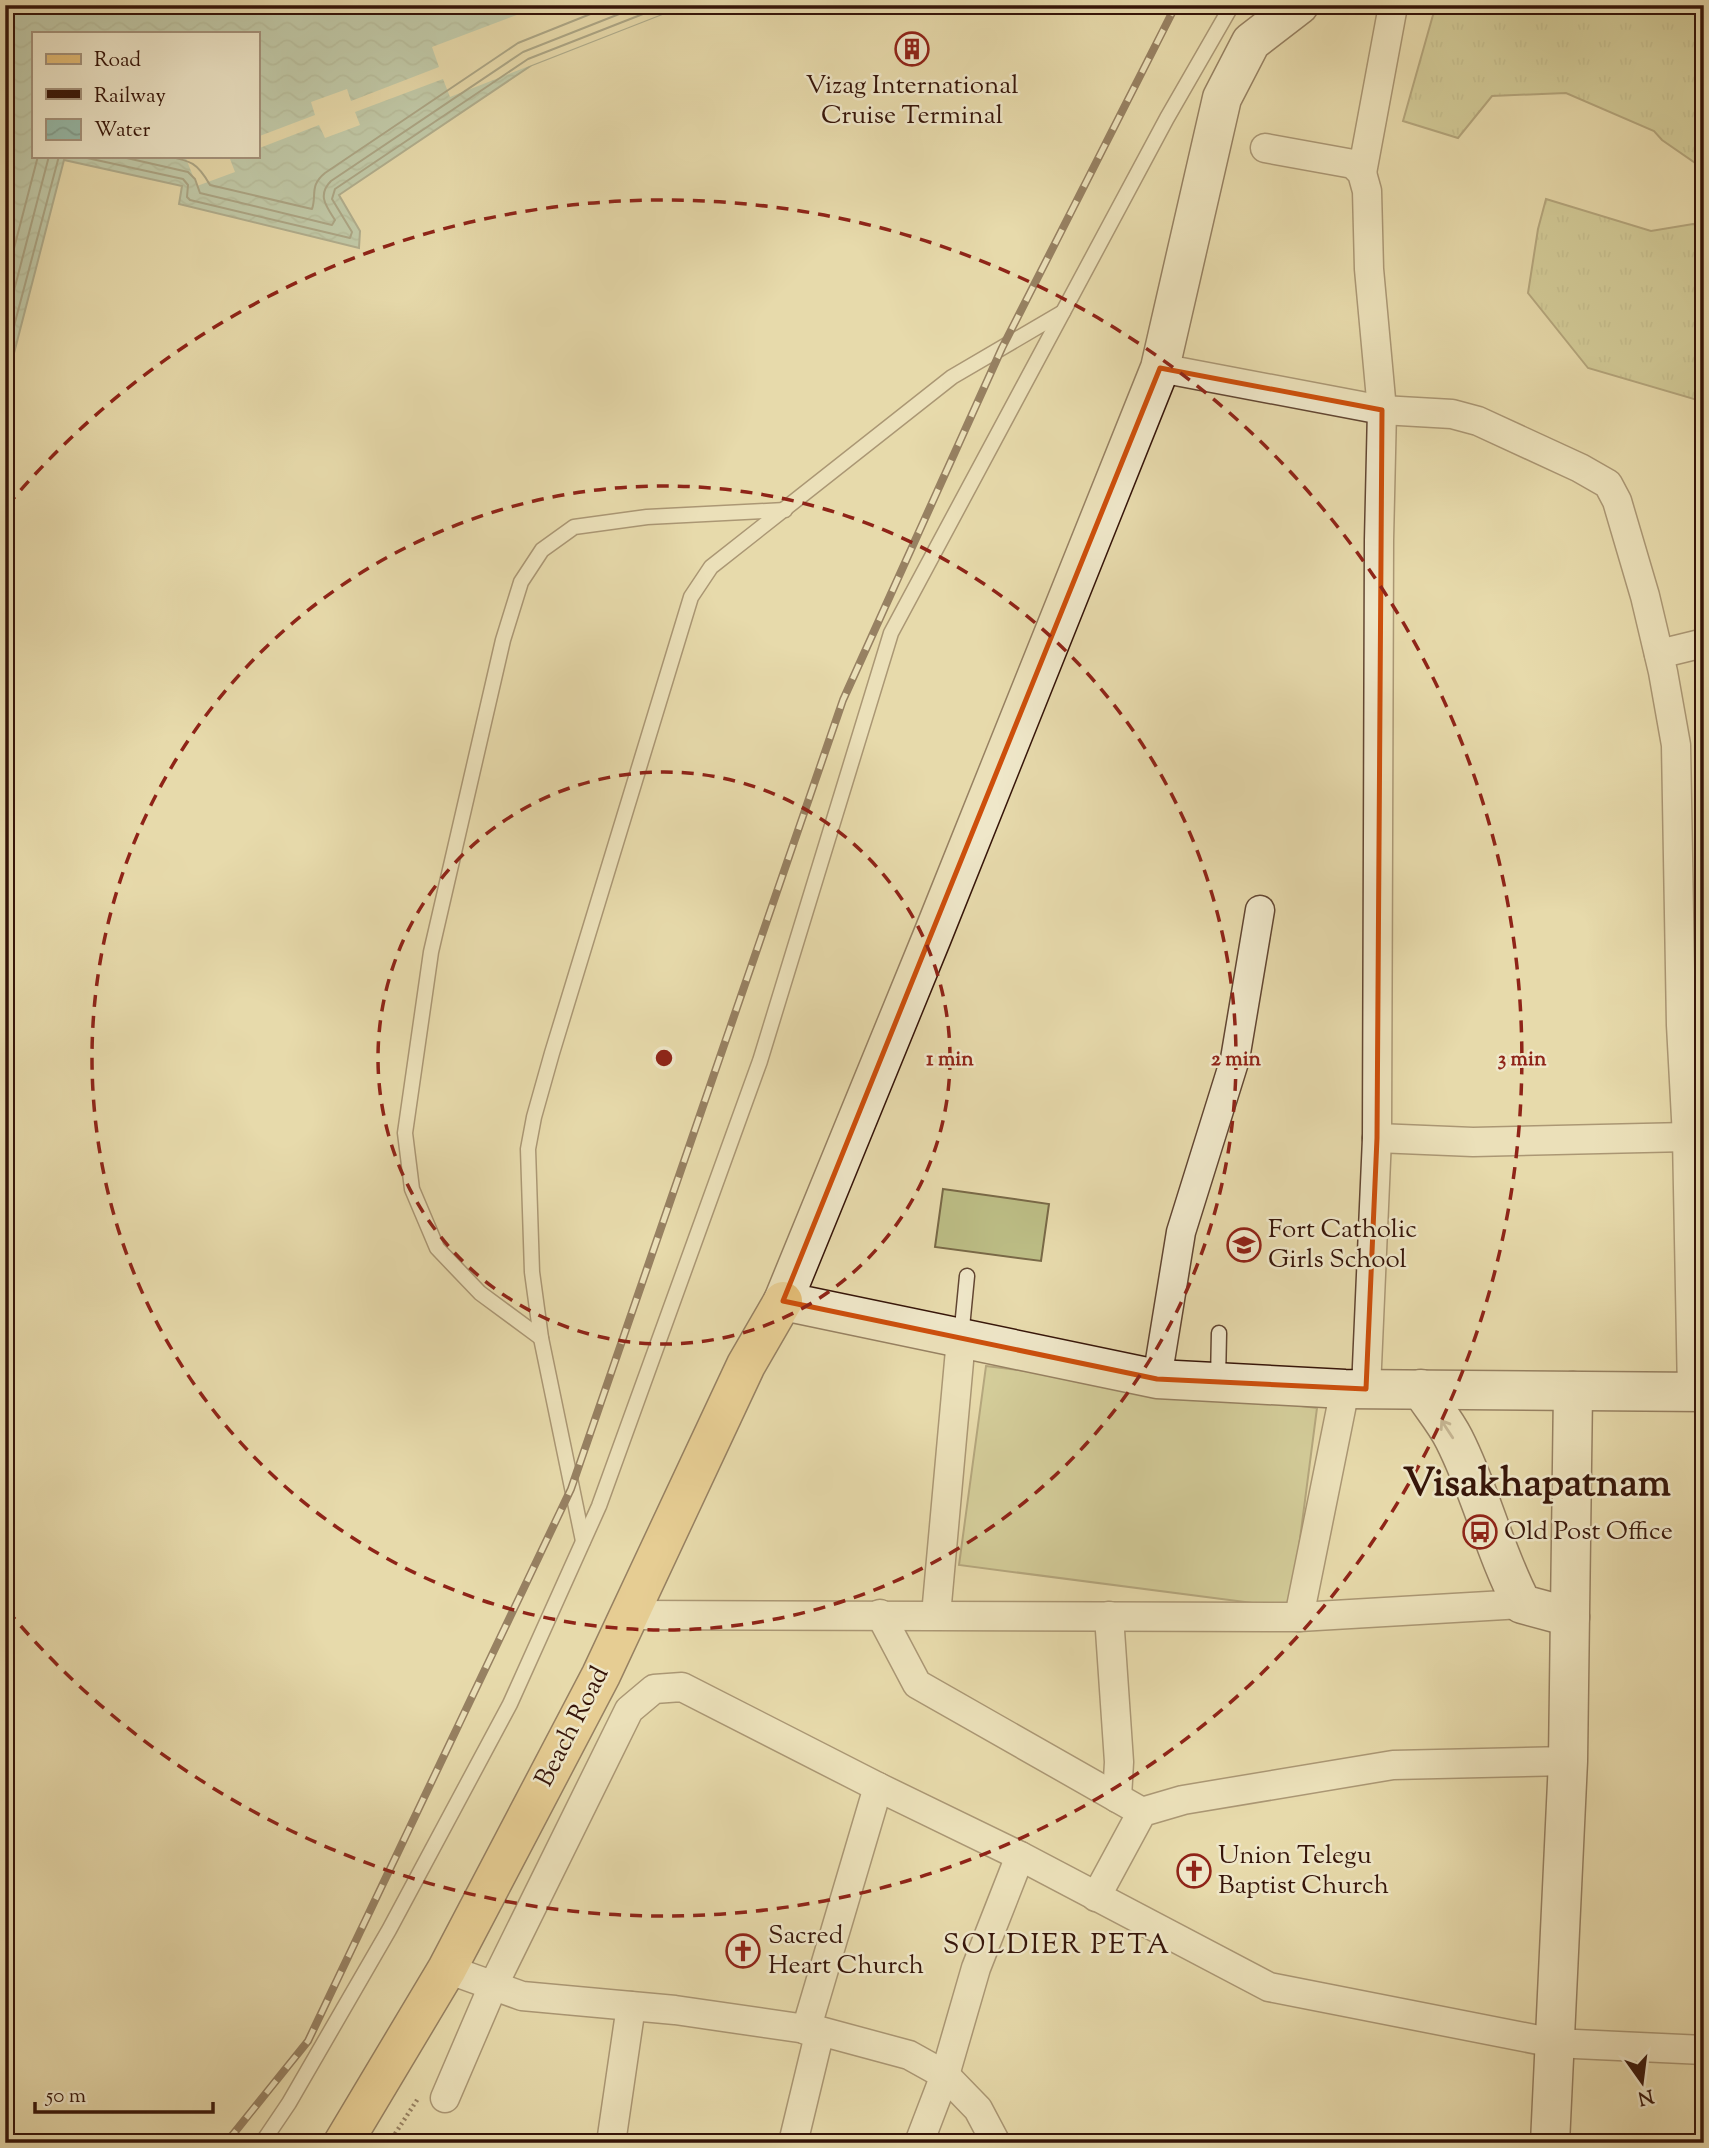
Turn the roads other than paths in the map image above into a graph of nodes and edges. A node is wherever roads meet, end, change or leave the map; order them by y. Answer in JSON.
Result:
{"nodes":[{"id":1,"x":1232,"y":5,"type":"edge"},
{"id":2,"x":1299,"y":5,"type":"edge"},
{"id":3,"x":1393,"y":6,"type":"edge"},
{"id":4,"x":1265,"y":148,"type":"dead end"},
{"id":5,"x":1362,"y":173,"type":"junction"},
{"id":6,"x":1063,"y":312,"type":"junction"},
{"id":7,"x":1160,"y":368,"type":"junction"},
{"id":8,"x":1382,"y":410,"type":"junction"},
{"id":9,"x":785,"y":510,"type":"junction"},
{"id":10,"x":1704,"y":643,"type":"edge"},
{"id":11,"x":1659,"y":654,"type":"junction"},
{"id":12,"x":1690,"y":816,"type":"edge"},
{"id":13,"x":1260,"y":910,"type":"dead end"},
{"id":14,"x":1692,"y":980,"type":"edge"},
{"id":15,"x":1377,"y":1138,"type":"junction"},
{"id":16,"x":1695,"y":1139,"type":"edge"},
{"id":17,"x":967,"y":1276,"type":"dead end"},
{"id":18,"x":783,"y":1301,"type":"junction"},
{"id":19,"x":1219,"y":1333,"type":"dead end"},
{"id":20,"x":541,"y":1338,"type":"junction"},
{"id":21,"x":961,"y":1339,"type":"junction"},
{"id":22,"x":1157,"y":1379,"type":"junction"},
{"id":23,"x":1218,"y":1382,"type":"junction"},
{"id":24,"x":1355,"y":1389,"type":"junction"},
{"id":25,"x":1420,"y":1389,"type":"junction"},
{"id":26,"x":1573,"y":1391,"type":"junction"},
{"id":27,"x":1698,"y":1392,"type":"edge"},
{"id":28,"x":583,"y":1541,"type":"junction"},
{"id":29,"x":1522,"y":1604,"type":"junction"},
{"id":30,"x":880,"y":1614,"type":"junction"},
{"id":31,"x":629,"y":1615,"type":"junction"},
{"id":32,"x":936,"y":1615,"type":"junction"},
{"id":33,"x":1109,"y":1616,"type":"junction"},
{"id":34,"x":1299,"y":1617,"type":"junction"},
{"id":35,"x":1570,"y":1617,"type":"junction"},
{"id":36,"x":1568,"y":1761,"type":"junction"},
{"id":37,"x":878,"y":1787,"type":"junction"},
{"id":38,"x":1117,"y":1798,"type":"junction"},
{"id":39,"x":1142,"y":1812,"type":"junction"},
{"id":40,"x":1020,"y":1856,"type":"junction"},
{"id":41,"x":1096,"y":1897,"type":"junction"},
{"id":42,"x":447,"y":1969,"type":"junction"},
{"id":43,"x":493,"y":1986,"type":"junction"},
{"id":44,"x":631,"y":2006,"type":"junction"},
{"id":45,"x":813,"y":2030,"type":"junction"},
{"id":46,"x":1554,"y":2043,"type":"junction"},
{"id":47,"x":1704,"y":2050,"type":"edge"},
{"id":48,"x":945,"y":2075,"type":"junction"},
{"id":49,"x":445,"y":2098,"type":"road end"},
{"id":50,"x":262,"y":2143,"type":"edge"},
{"id":51,"x":343,"y":2143,"type":"edge"},
{"id":52,"x":611,"y":2143,"type":"edge"},
{"id":53,"x":793,"y":2143,"type":"edge"},
{"id":54,"x":919,"y":2143,"type":"edge"},
{"id":55,"x":996,"y":2143,"type":"edge"},
{"id":56,"x":1550,"y":2143,"type":"edge"}],
"edges":[{"from":1,"to":6,"type":"lane"},
{"from":2,"to":7,"type":"main road"},
{"from":3,"to":5,"type":"street"},
{"from":4,"to":5,"type":"street"},
{"from":5,"to":8,"type":"street"},
{"from":6,"to":9,"type":"lane"},
{"from":6,"to":28,"type":"lane"},
{"from":7,"to":8,"type":"street"},
{"from":7,"to":18,"type":"main road"},
{"from":8,"to":11,"type":"street"},
{"from":8,"to":15,"type":"street"},
{"from":9,"to":20,"type":"lane"},
{"from":9,"to":20,"type":"lane"},
{"from":10,"to":11,"type":"street"},
{"from":11,"to":12,"type":"street"},
{"from":12,"to":14,"type":"street"},
{"from":13,"to":22,"type":"street"},
{"from":14,"to":16,"type":"street"},
{"from":15,"to":16,"type":"street"},
{"from":15,"to":24,"type":"street"},
{"from":16,"to":27,"type":"street"},
{"from":17,"to":21,"type":"lane"},
{"from":18,"to":21,"type":"main road"},
{"from":18,"to":31,"type":"main road","name":"Beach Road"},
{"from":19,"to":23,"type":"lane"},
{"from":20,"to":28,"type":"lane"},
{"from":21,"to":22,"type":"main road"},
{"from":21,"to":32,"type":"street"},
{"from":22,"to":23,"type":"main road"},
{"from":23,"to":24,"type":"main road"},
{"from":24,"to":25,"type":"main road"},
{"from":24,"to":34,"type":"street"},
{"from":25,"to":26,"type":"main road"},
{"from":29,"to":25,"type":"main road","one_way":true},
{"from":26,"to":27,"type":"main road"},
{"from":26,"to":35,"type":"main road"},
{"from":28,"to":50,"type":"lane"},
{"from":29,"to":34,"type":"street"},
{"from":29,"to":35,"type":"main road"},
{"from":30,"to":31,"type":"street"},
{"from":30,"to":32,"type":"street"},
{"from":30,"to":38,"type":"street"},
{"from":31,"to":42,"type":"main road","name":"Beach Road"},
{"from":32,"to":33,"type":"street"},
{"from":33,"to":34,"type":"street"},
{"from":33,"to":38,"type":"street"},
{"from":35,"to":36,"type":"main road"},
{"from":36,"to":39,"type":"street"},
{"from":36,"to":46,"type":"main road"},
{"from":37,"to":40,"type":"street"},
{"from":37,"to":43,"type":"street"},
{"from":37,"to":45,"type":"street"},
{"from":38,"to":39,"type":"street"},
{"from":39,"to":41,"type":"street"},
{"from":40,"to":41,"type":"street"},
{"from":40,"to":48,"type":"street"},
{"from":41,"to":46,"type":"street"},
{"from":42,"to":43,"type":"street"},
{"from":42,"to":51,"type":"main road","name":"Beach Road"},
{"from":43,"to":44,"type":"street"},
{"from":43,"to":49,"type":"street"},
{"from":44,"to":45,"type":"street"},
{"from":44,"to":52,"type":"street"},
{"from":45,"to":48,"type":"street"},
{"from":45,"to":53,"type":"street"},
{"from":46,"to":47,"type":"street"},
{"from":46,"to":56,"type":"main road"},
{"from":48,"to":54,"type":"street"},
{"from":48,"to":55,"type":"street"}]}
